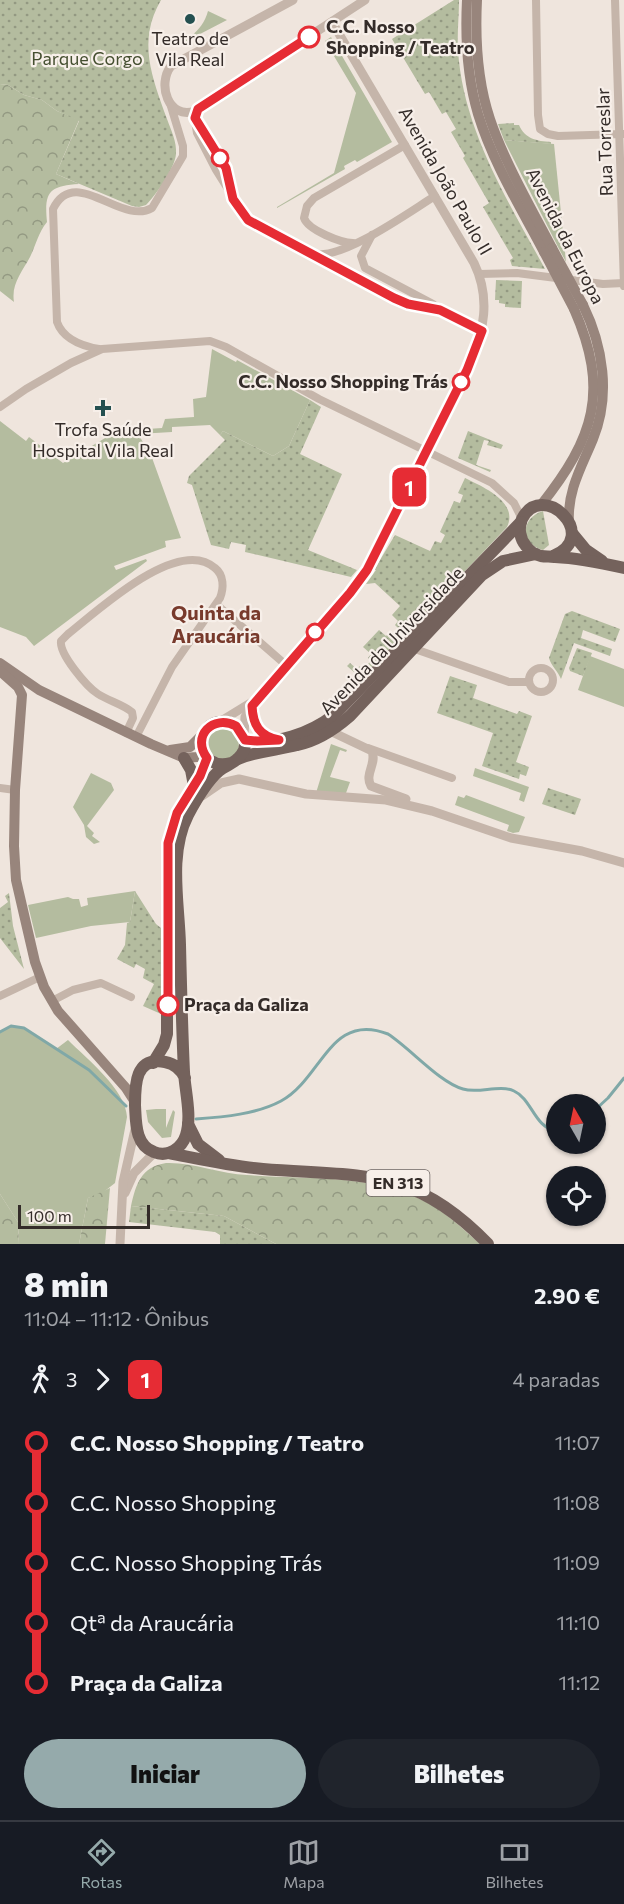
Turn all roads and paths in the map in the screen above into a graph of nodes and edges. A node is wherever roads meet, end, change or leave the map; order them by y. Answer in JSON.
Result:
{"nodes":[{"id":1,"x":293,"y":0,"type":"edge"},
{"id":2,"x":366,"y":0,"type":"edge"},
{"id":3,"x":467,"y":0,"type":"edge"},
{"id":4,"x":477,"y":0,"type":"edge"},
{"id":5,"x":536,"y":0,"type":"edge"},
{"id":6,"x":615,"y":0,"type":"edge"},
{"id":7,"x":332,"y":22,"type":"junction"},
{"id":8,"x":169,"y":102,"type":"junction"},
{"id":9,"x":198,"y":109,"type":"junction"},
{"id":10,"x":622,"y":134,"type":"edge"},
{"id":11,"x":405,"y":145,"type":"junction"},
{"id":12,"x":435,"y":196,"type":"junction"},
{"id":13,"x":372,"y":235,"type":"junction"},
{"id":14,"x":353,"y":243,"type":"junction"},
{"id":15,"x":548,"y":250,"type":"junction"},
{"id":16,"x":308,"y":252,"type":"junction"},
{"id":17,"x":479,"y":274,"type":"junction"},
{"id":18,"x":624,"y":284,"type":"edge"},
{"id":19,"x":578,"y":307,"type":"junction"},
{"id":20,"x":440,"y":310,"type":"junction"},
{"id":21,"x":482,"y":331,"type":"junction"},
{"id":22,"x":102,"y":349,"type":"junction"},
{"id":23,"x":0,"y":407,"type":"edge"},
{"id":24,"x":427,"y":452,"type":"junction"},
{"id":25,"x":541,"y":505,"type":"junction"},
{"id":26,"x":521,"y":521,"type":"junction"},
{"id":27,"x":570,"y":527,"type":"junction"},
{"id":28,"x":536,"y":554,"type":"junction"},
{"id":29,"x":553,"y":556,"type":"junction"},
{"id":30,"x":609,"y":564,"type":"junction"},
{"id":31,"x":624,"y":567,"type":"edge"},
{"id":32,"x":217,"y":604,"type":"junction"},
{"id":33,"x":412,"y":648,"type":"junction"},
{"id":34,"x":0,"y":663,"type":"edge"},
{"id":35,"x":286,"y":665,"type":"junction"},
{"id":36,"x":0,"y":671,"type":"edge"},
{"id":37,"x":529,"y":682,"type":"dead end"},
{"id":38,"x":36,"y":689,"type":"junction"},
{"id":39,"x":22,"y":700,"type":"junction"},
{"id":40,"x":254,"y":702,"type":"junction"},
{"id":41,"x":220,"y":722,"type":"junction"},
{"id":42,"x":330,"y":731,"type":"junction"},
{"id":43,"x":203,"y":734,"type":"junction"},
{"id":44,"x":131,"y":735,"type":"junction"},
{"id":45,"x":244,"y":738,"type":"junction"},
{"id":46,"x":279,"y":740,"type":"junction"},
{"id":47,"x":367,"y":748,"type":"junction"},
{"id":48,"x":164,"y":750,"type":"junction"},
{"id":49,"x":206,"y":756,"type":"junction"},
{"id":50,"x":184,"y":758,"type":"junction"},
{"id":51,"x":234,"y":761,"type":"junction"},
{"id":52,"x":452,"y":778,"type":"dead end"},
{"id":53,"x":194,"y":786,"type":"junction"},
{"id":54,"x":0,"y":788,"type":"edge"},
{"id":55,"x":15,"y":790,"type":"junction"},
{"id":56,"x":197,"y":799,"type":"junction"},
{"id":57,"x":447,"y":816,"type":"junction"},
{"id":58,"x":624,"y":863,"type":"edge"},
{"id":59,"x":40,"y":977,"type":"junction"},
{"id":60,"x":0,"y":996,"type":"edge"},
{"id":61,"x":131,"y":997,"type":"dead end"},
{"id":62,"x":52,"y":1001,"type":"junction"},
{"id":63,"x":153,"y":1063,"type":"junction"},
{"id":64,"x":185,"y":1078,"type":"junction"},
{"id":65,"x":135,"y":1102,"type":"junction"},
{"id":66,"x":188,"y":1124,"type":"junction"},
{"id":67,"x":136,"y":1125,"type":"junction"},
{"id":68,"x":155,"y":1152,"type":"junction"},
{"id":69,"x":169,"y":1153,"type":"junction"},
{"id":70,"x":228,"y":1164,"type":"junction"},
{"id":71,"x":124,"y":1195,"type":"junction"},
{"id":72,"x":120,"y":1244,"type":"edge"},
{"id":73,"x":488,"y":1244,"type":"edge"}],
"edges":[{"from":1,"to":8,"type":"street"},
{"from":2,"to":7,"type":"street"},
{"from":3,"to":15,"type":"main road","name":"Avenida da Europa"},
{"from":4,"to":15,"type":"main road","name":"Avenida da Europa"},
{"from":5,"to":10,"type":"street"},
{"from":6,"to":10,"type":"street","name":"Rua Torreslar"},
{"from":7,"to":9,"type":"street"},
{"from":7,"to":11,"type":"street","name":"Avenida João Paulo II"},
{"from":8,"to":9,"type":"street"},
{"from":8,"to":22,"type":"street"},
{"from":9,"to":16,"type":"street"},
{"from":10,"to":18,"type":"street","name":"Rua Torreslar"},
{"from":11,"to":12,"type":"street","name":"Avenida João Paulo II"},
{"from":11,"to":14,"type":"street"},
{"from":12,"to":13,"type":"street"},
{"from":12,"to":17,"type":"street","name":"Avenida João Paulo II"},
{"from":13,"to":14,"type":"street"},
{"from":13,"to":20,"type":"street"},
{"from":14,"to":16,"type":"street"},
{"from":15,"to":19,"type":"main road","name":"Avenida da Europa","bridge":true},
{"from":16,"to":20,"type":"street"},
{"from":17,"to":18,"type":"street"},
{"from":17,"to":21,"type":"street","name":"Avenida João Paulo II"},
{"from":19,"to":25,"type":"main road","name":"Avenida da Europa"},
{"from":19,"to":27,"type":"main road","name":"Avenida da Europa"},
{"from":20,"to":21,"type":"street"},
{"from":21,"to":24,"type":"street","name":"Avenida João Paulo II"},
{"from":22,"to":23,"type":"street"},
{"from":22,"to":24,"type":"street"},
{"from":24,"to":26,"type":"street"},
{"from":24,"to":35,"type":"street","name":"Avenida João Paulo II"},
{"from":25,"to":26,"type":"main road"},
{"from":25,"to":27,"type":"main road"},
{"from":26,"to":28,"type":"main road"},
{"from":26,"to":46,"type":"main road","name":"Avenida da Universidade"},
{"from":27,"to":29,"type":"main road"},
{"from":27,"to":30,"type":"main road"},
{"from":28,"to":29,"type":"main road"},
{"from":28,"to":33,"type":"main road","name":"Avenida da Universidade"},
{"from":29,"to":30,"type":"main road"},
{"from":30,"to":31,"type":"main road"},
{"from":32,"to":35,"type":"street"},
{"from":32,"to":44,"type":"street"},
{"from":32,"to":44,"type":"street"},
{"from":33,"to":37,"type":"street"},
{"from":33,"to":42,"type":"main road","name":"Avenida da Universidade"},
{"from":34,"to":38,"type":"main road"},
{"from":35,"to":40,"type":"street","name":"Avenida João Paulo II"},
{"from":36,"to":39,"type":"main road"},
{"from":38,"to":39,"type":"main road"},
{"from":38,"to":44,"type":"main road"},
{"from":39,"to":55,"type":"main road"},
{"from":40,"to":41,"type":"street"},
{"from":40,"to":45,"type":"street"},
{"from":40,"to":46,"type":"street"},
{"from":41,"to":43,"type":"main road"},
{"from":41,"to":45,"type":"main road"},
{"from":42,"to":47,"type":"street"},
{"from":42,"to":51,"type":"main road","name":"Avenida da Universidade"},
{"from":43,"to":48,"type":"main road"},
{"from":43,"to":49,"type":"main road"},
{"from":44,"to":48,"type":"main road"},
{"from":45,"to":46,"type":"main road","name":"Avenida da Universidade"},
{"from":45,"to":51,"type":"main road","number":"EN 313"},
{"from":47,"to":52,"type":"street"},
{"from":47,"to":57,"type":"street"},
{"from":48,"to":50,"type":"main road"},
{"from":49,"to":50,"type":"main road"},
{"from":49,"to":51,"type":"main road"},
{"from":49,"to":53,"type":"main road"},
{"from":50,"to":53,"type":"main road"},
{"from":51,"to":56,"type":"main road","name":"Avenida da Universidade","number":"EN 313"},
{"from":53,"to":63,"type":"main road"},
{"from":54,"to":55,"type":"street"},
{"from":55,"to":59,"type":"main road"},
{"from":56,"to":57,"type":"street"},
{"from":56,"to":64,"type":"main road","name":"Avenida da Universidade","number":"EN 313"},
{"from":57,"to":58,"type":"street"},
{"from":59,"to":60,"type":"street"},
{"from":59,"to":62,"type":"main road"},
{"from":61,"to":62,"type":"street"},
{"from":62,"to":65,"type":"main road"},
{"from":63,"to":64,"type":"main road"},
{"from":63,"to":65,"type":"main road"},
{"from":64,"to":66,"type":"main road","number":"EN 313"},
{"from":65,"to":67,"type":"main road"},
{"from":66,"to":69,"type":"main road","number":"EN 313"},
{"from":66,"to":70,"type":"main road","number":"EN 313"},
{"from":67,"to":68,"type":"main road"},
{"from":67,"to":71,"type":"street"},
{"from":68,"to":69,"type":"main road","number":"EN 313"},
{"from":68,"to":71,"type":"street"},
{"from":69,"to":70,"type":"main road","number":"EN 313"},
{"from":70,"to":73,"type":"main road","number":"EN 313"},
{"from":71,"to":72,"type":"street"}]}
